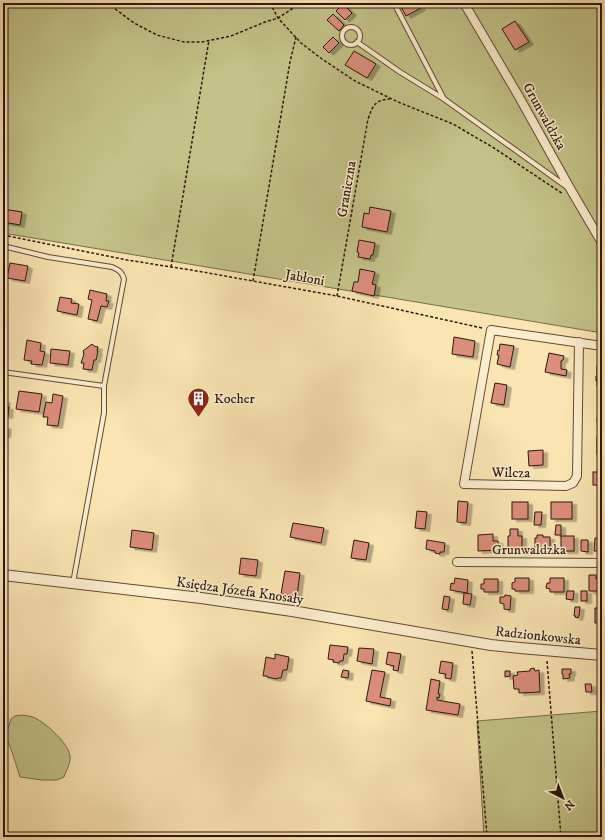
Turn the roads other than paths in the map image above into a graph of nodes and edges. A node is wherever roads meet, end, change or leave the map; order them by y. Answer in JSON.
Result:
{"nodes":[{"id":1,"x":394,"y":3,"type":"edge"},
{"id":2,"x":464,"y":3,"type":"edge"},
{"id":3,"x":358,"y":42,"type":"junction"},
{"id":4,"x":444,"y":99,"type":"junction"},
{"id":5,"x":5,"y":127,"type":"dead end"},
{"id":6,"x":3,"y":137,"type":"edge"},
{"id":7,"x":571,"y":190,"type":"junction"},
{"id":8,"x":602,"y":242,"type":"edge"},
{"id":9,"x":3,"y":246,"type":"edge"},
{"id":10,"x":579,"y":342,"type":"junction"},
{"id":11,"x":602,"y":346,"type":"edge"},
{"id":12,"x":3,"y":372,"type":"edge"},
{"id":13,"x":104,"y":386,"type":"junction"},
{"id":14,"x":456,"y":562,"type":"dead end"},
{"id":15,"x":602,"y":563,"type":"edge"},
{"id":16,"x":3,"y":575,"type":"edge"},
{"id":17,"x":73,"y":583,"type":"junction"},
{"id":18,"x":472,"y":642,"type":"joint"},
{"id":19,"x":602,"y":655,"type":"edge"}],
"edges":[{"from":1,"to":4,"type":"lane"},
{"from":2,"to":7,"type":"street","name":"Grunwaldzka"},
{"from":3,"to":3,"type":"lane"},
{"from":3,"to":4,"type":"lane"},
{"from":4,"to":7,"type":"lane"},
{"from":5,"to":6,"type":"lane"},
{"from":7,"to":8,"type":"street","name":"Grunwaldzka"},
{"from":9,"to":13,"type":"lane"},
{"from":10,"to":10,"type":"street","name":"Wilcza"},
{"from":10,"to":11,"type":"street"},
{"from":12,"to":13,"type":"lane"},
{"from":13,"to":17,"type":"lane"},
{"from":14,"to":15,"type":"street","name":"Grunwaldzka"},
{"from":16,"to":17,"type":"street","name":"Księdza Józefa Knosały"},
{"from":17,"to":18,"type":"street","name":"Księdza Józefa Knosały"},
{"from":18,"to":19,"type":"street","name":"Radzionkowska"}]}
